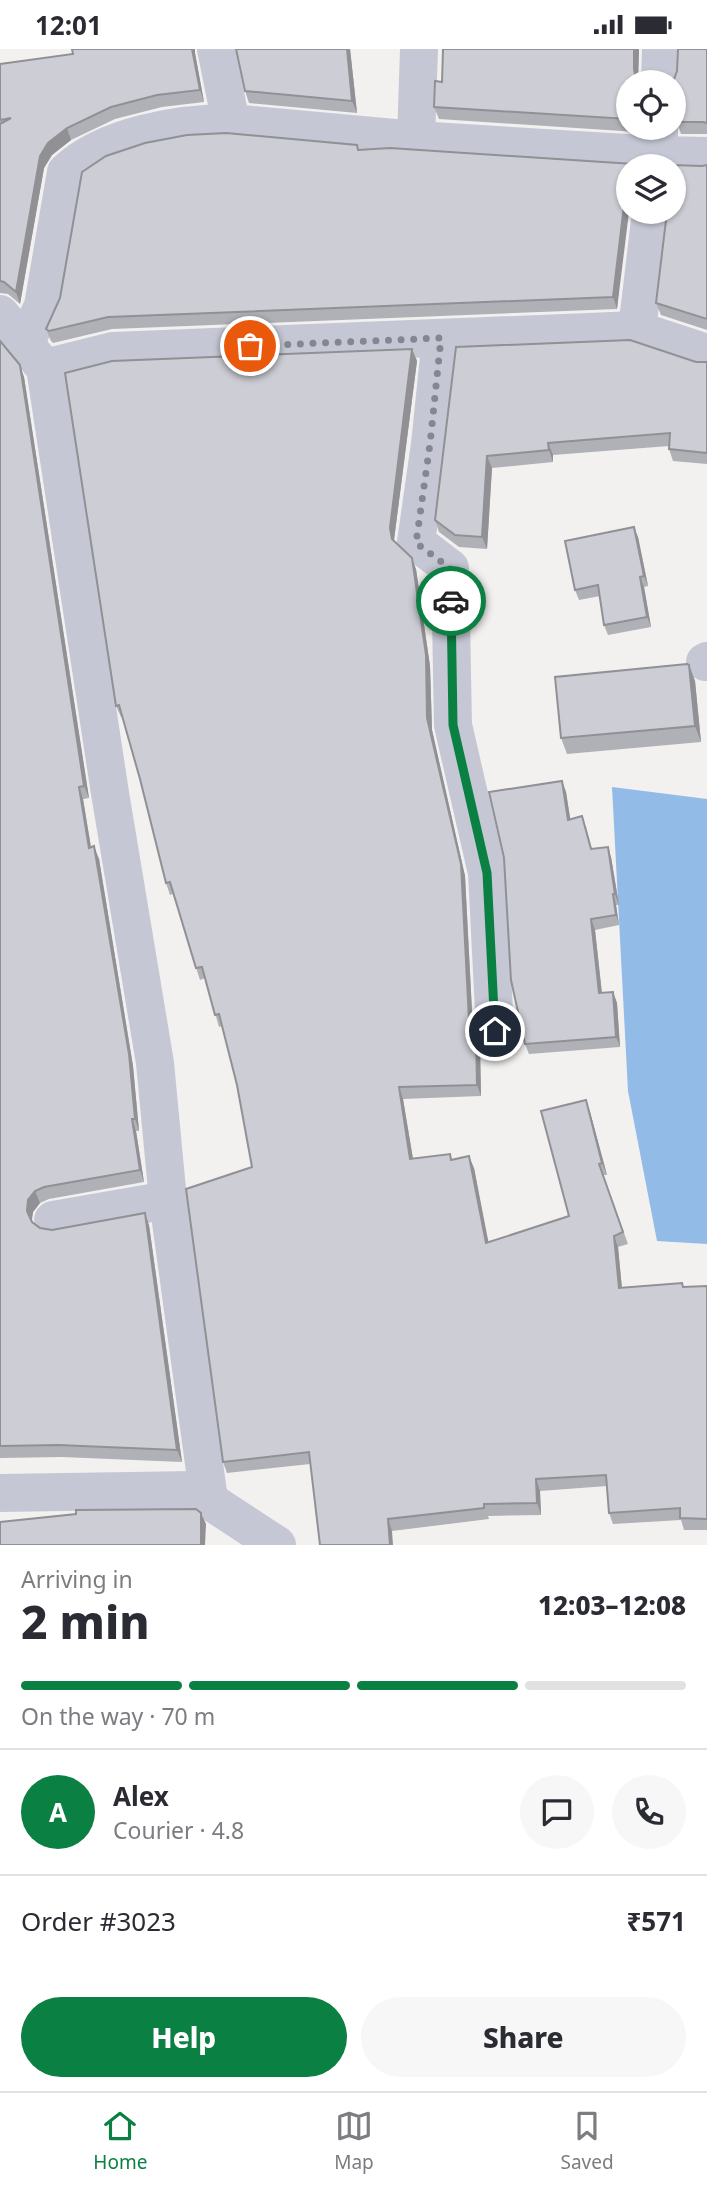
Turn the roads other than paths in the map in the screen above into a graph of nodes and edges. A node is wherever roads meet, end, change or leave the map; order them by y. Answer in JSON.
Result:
{"nodes":[{"id":1,"x":216,"y":49,"type":"edge"},
{"id":2,"x":419,"y":49,"type":"edge"},
{"id":3,"x":661,"y":49,"type":"edge"},
{"id":4,"x":660,"y":70,"type":"edge"},
{"id":5,"x":231,"y":123,"type":"junction"},
{"id":6,"x":416,"y":140,"type":"junction"},
{"id":7,"x":658,"y":150,"type":"edge"},
{"id":8,"x":707,"y":156,"type":"edge"},
{"id":9,"x":649,"y":224,"type":"edge"},
{"id":10,"x":0,"y":314,"type":"edge"},
{"id":11,"x":636,"y":330,"type":"junction"},
{"id":12,"x":441,"y":338,"type":"junction"},
{"id":13,"x":707,"y":353,"type":"edge"},
{"id":14,"x":35,"y":356,"type":"junction"},
{"id":15,"x":495,"y":1031,"type":"dead end"},
{"id":16,"x":168,"y":1201,"type":"junction"},
{"id":17,"x":52,"y":1220,"type":"dead end"},
{"id":18,"x":0,"y":1493,"type":"edge"},
{"id":19,"x":209,"y":1500,"type":"junction"},
{"id":20,"x":277,"y":1545,"type":"edge"}],
"edges":[{"from":1,"to":5,"type":"street"},
{"from":2,"to":6,"type":"street"},
{"from":3,"to":4,"type":"street"},
{"from":5,"to":6,"type":"street"},
{"from":5,"to":14,"type":"street"},
{"from":6,"to":7,"type":"street"},
{"from":7,"to":8,"type":"street"},
{"from":9,"to":11,"type":"street"},
{"from":10,"to":14,"type":"street"},
{"from":11,"to":12,"type":"street"},
{"from":11,"to":13,"type":"street"},
{"from":12,"to":14,"type":"street"},
{"from":12,"to":15,"type":"street"},
{"from":14,"to":16,"type":"street"},
{"from":16,"to":17,"type":"street"},
{"from":16,"to":19,"type":"street"},
{"from":18,"to":19,"type":"street"},
{"from":19,"to":20,"type":"street"}]}
